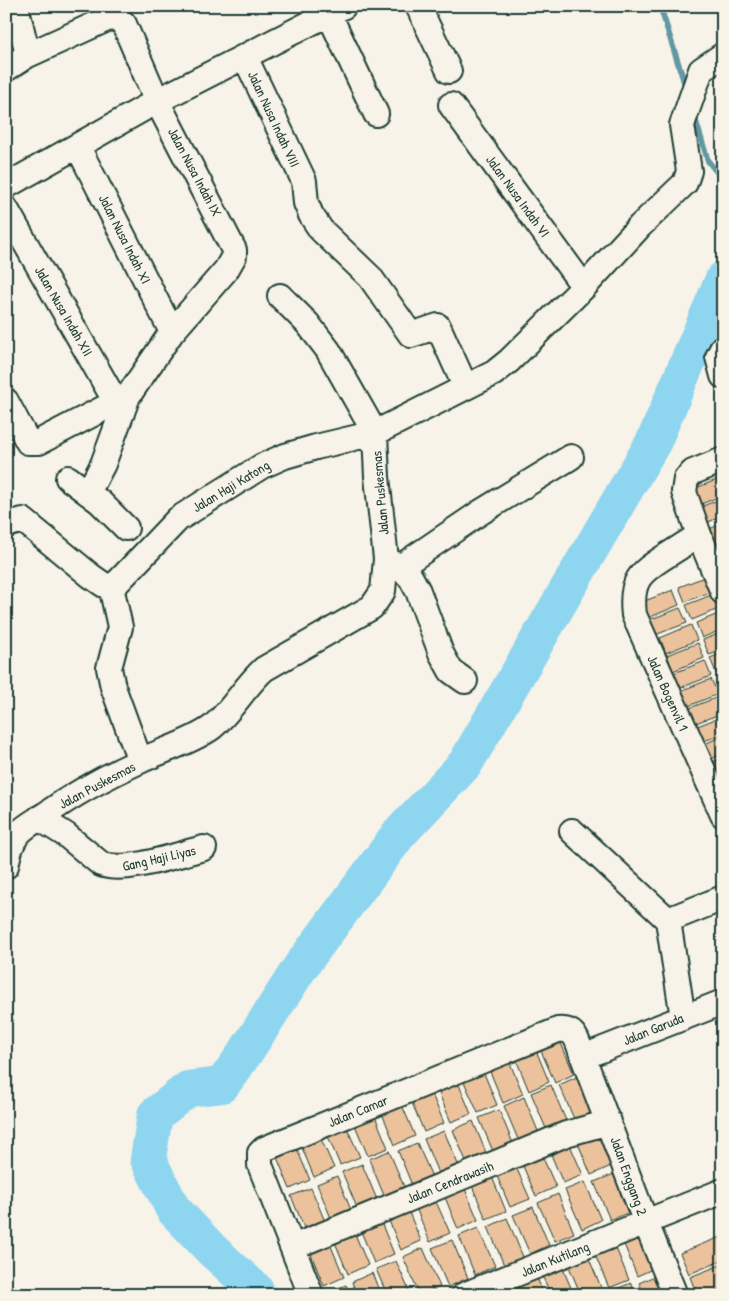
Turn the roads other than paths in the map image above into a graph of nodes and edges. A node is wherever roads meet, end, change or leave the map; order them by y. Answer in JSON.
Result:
{"nodes":[{"id":1,"x":16,"y":6,"type":"edge"},
{"id":2,"x":418,"y":6,"type":"edge"},
{"id":3,"x":337,"y":10,"type":"edge"},
{"id":4,"x":28,"y":55,"type":"junction"},
{"id":5,"x":723,"y":55,"type":"edge"},
{"id":6,"x":245,"y":57,"type":"junction"},
{"id":7,"x":6,"y":69,"type":"edge"},
{"id":8,"x":448,"y":71,"type":"dead end"},
{"id":9,"x":157,"y":101,"type":"junction"},
{"id":10,"x":452,"y":105,"type":"dead end"},
{"id":11,"x":376,"y":114,"type":"dead end"},
{"id":12,"x":78,"y":147,"type":"junction"},
{"id":13,"x":6,"y":186,"type":"edge"},
{"id":14,"x":6,"y":209,"type":"edge"},
{"id":15,"x":584,"y":287,"type":"junction"},
{"id":16,"x":280,"y":296,"type":"dead end"},
{"id":17,"x":172,"y":332,"type":"junction"},
{"id":18,"x":723,"y":347,"type":"edge"},
{"id":19,"x":723,"y":376,"type":"edge"},
{"id":20,"x":465,"y":386,"type":"junction"},
{"id":21,"x":6,"y":400,"type":"edge"},
{"id":22,"x":119,"y":407,"type":"junction"},
{"id":23,"x":374,"y":434,"type":"junction"},
{"id":24,"x":571,"y":457,"type":"dead end"},
{"id":25,"x":723,"y":460,"type":"edge"},
{"id":26,"x":68,"y":478,"type":"dead end"},
{"id":27,"x":88,"y":493,"type":"junction"},
{"id":28,"x":12,"y":517,"type":"edge"},
{"id":29,"x":126,"y":528,"type":"dead end"},
{"id":30,"x":699,"y":536,"type":"junction"},
{"id":31,"x":393,"y":563,"type":"junction"},
{"id":32,"x":113,"y":586,"type":"junction"},
{"id":33,"x":723,"y":592,"type":"edge"},
{"id":34,"x":465,"y":681,"type":"dead end"},
{"id":35,"x":140,"y":761,"type":"junction"},
{"id":36,"x":723,"y":815,"type":"edge"},
{"id":37,"x":39,"y":818,"type":"junction"},
{"id":38,"x":572,"y":831,"type":"dead end"},
{"id":39,"x":204,"y":848,"type":"dead end"},
{"id":40,"x":6,"y":866,"type":"edge"},
{"id":41,"x":723,"y":898,"type":"edge"},
{"id":42,"x":668,"y":920,"type":"junction"},
{"id":43,"x":723,"y":1002,"type":"edge"},
{"id":44,"x":682,"y":1018,"type":"junction"},
{"id":45,"x":583,"y":1057,"type":"junction"},
{"id":46,"x":608,"y":1122,"type":"junction"},
{"id":47,"x":723,"y":1191,"type":"edge"},
{"id":48,"x":646,"y":1222,"type":"junction"},
{"id":49,"x":293,"y":1246,"type":"junction"},
{"id":50,"x":311,"y":1295,"type":"edge"},
{"id":51,"x":464,"y":1295,"type":"edge"},
{"id":52,"x":675,"y":1295,"type":"edge"}],
"edges":[{"from":1,"to":4,"type":"street"},
{"from":2,"to":8,"type":"street"},
{"from":3,"to":6,"type":"street"},
{"from":3,"to":11,"type":"street"},
{"from":4,"to":7,"type":"street"},
{"from":4,"to":9,"type":"street","name":"Jalan Nusa Indah IX"},
{"from":5,"to":15,"type":"street","name":"Jalan Puskesmas"},
{"from":6,"to":9,"type":"street"},
{"from":6,"to":20,"type":"street","name":"Jalan Nusa Indah VIII"},
{"from":9,"to":12,"type":"street"},
{"from":9,"to":17,"type":"street","name":"Jalan Nusa Indah IX"},
{"from":10,"to":15,"type":"street","name":"Jalan Nusa Indah VI"},
{"from":12,"to":13,"type":"street"},
{"from":12,"to":17,"type":"street","name":"Jalan Nusa Indah XI"},
{"from":14,"to":22,"type":"street","name":"Jalan Nusa Indah XII"},
{"from":15,"to":20,"type":"street","name":"Jalan Puskesmas"},
{"from":16,"to":23,"type":"street"},
{"from":17,"to":22,"type":"street"},
{"from":18,"to":19,"type":"street"},
{"from":20,"to":23,"type":"street","name":"Jalan Puskesmas"},
{"from":21,"to":22,"type":"street"},
{"from":22,"to":27,"type":"street"},
{"from":23,"to":31,"type":"street","name":"Jalan Puskesmas"},
{"from":23,"to":32,"type":"street","name":"Jalan Haji Katong"},
{"from":24,"to":31,"type":"street"},
{"from":25,"to":30,"type":"street"},
{"from":26,"to":27,"type":"street"},
{"from":27,"to":29,"type":"street"},
{"from":28,"to":32,"type":"street"},
{"from":30,"to":33,"type":"street"},
{"from":30,"to":36,"type":"street","name":"Jalan Bogenvil 1"},
{"from":31,"to":34,"type":"street"},
{"from":31,"to":35,"type":"street","name":"Jalan Puskesmas"},
{"from":32,"to":35,"type":"street"},
{"from":35,"to":37,"type":"street","name":"Jalan Puskesmas"},
{"from":37,"to":39,"type":"street","name":"Gang Haji Liyas"},
{"from":37,"to":40,"type":"street","name":"Jalan Puskesmas"},
{"from":38,"to":42,"type":"street"},
{"from":41,"to":42,"type":"street"},
{"from":42,"to":44,"type":"street"},
{"from":43,"to":44,"type":"street","name":"Jalan Garuda"},
{"from":44,"to":45,"type":"street","name":"Jalan Garuda"},
{"from":45,"to":46,"type":"street","name":"Jalan Enggang 2"},
{"from":45,"to":49,"type":"street","name":"Jalan Camar"},
{"from":46,"to":48,"type":"street","name":"Jalan Enggang 2"},
{"from":46,"to":49,"type":"street","name":"Jalan Cendrawasih"},
{"from":47,"to":48,"type":"street","name":"Jalan Kutilang"},
{"from":48,"to":51,"type":"street","name":"Jalan Kutilang"},
{"from":48,"to":52,"type":"street","name":"Jalan Enggang 2"},
{"from":49,"to":50,"type":"street","name":"Jalan Camar"}]}
